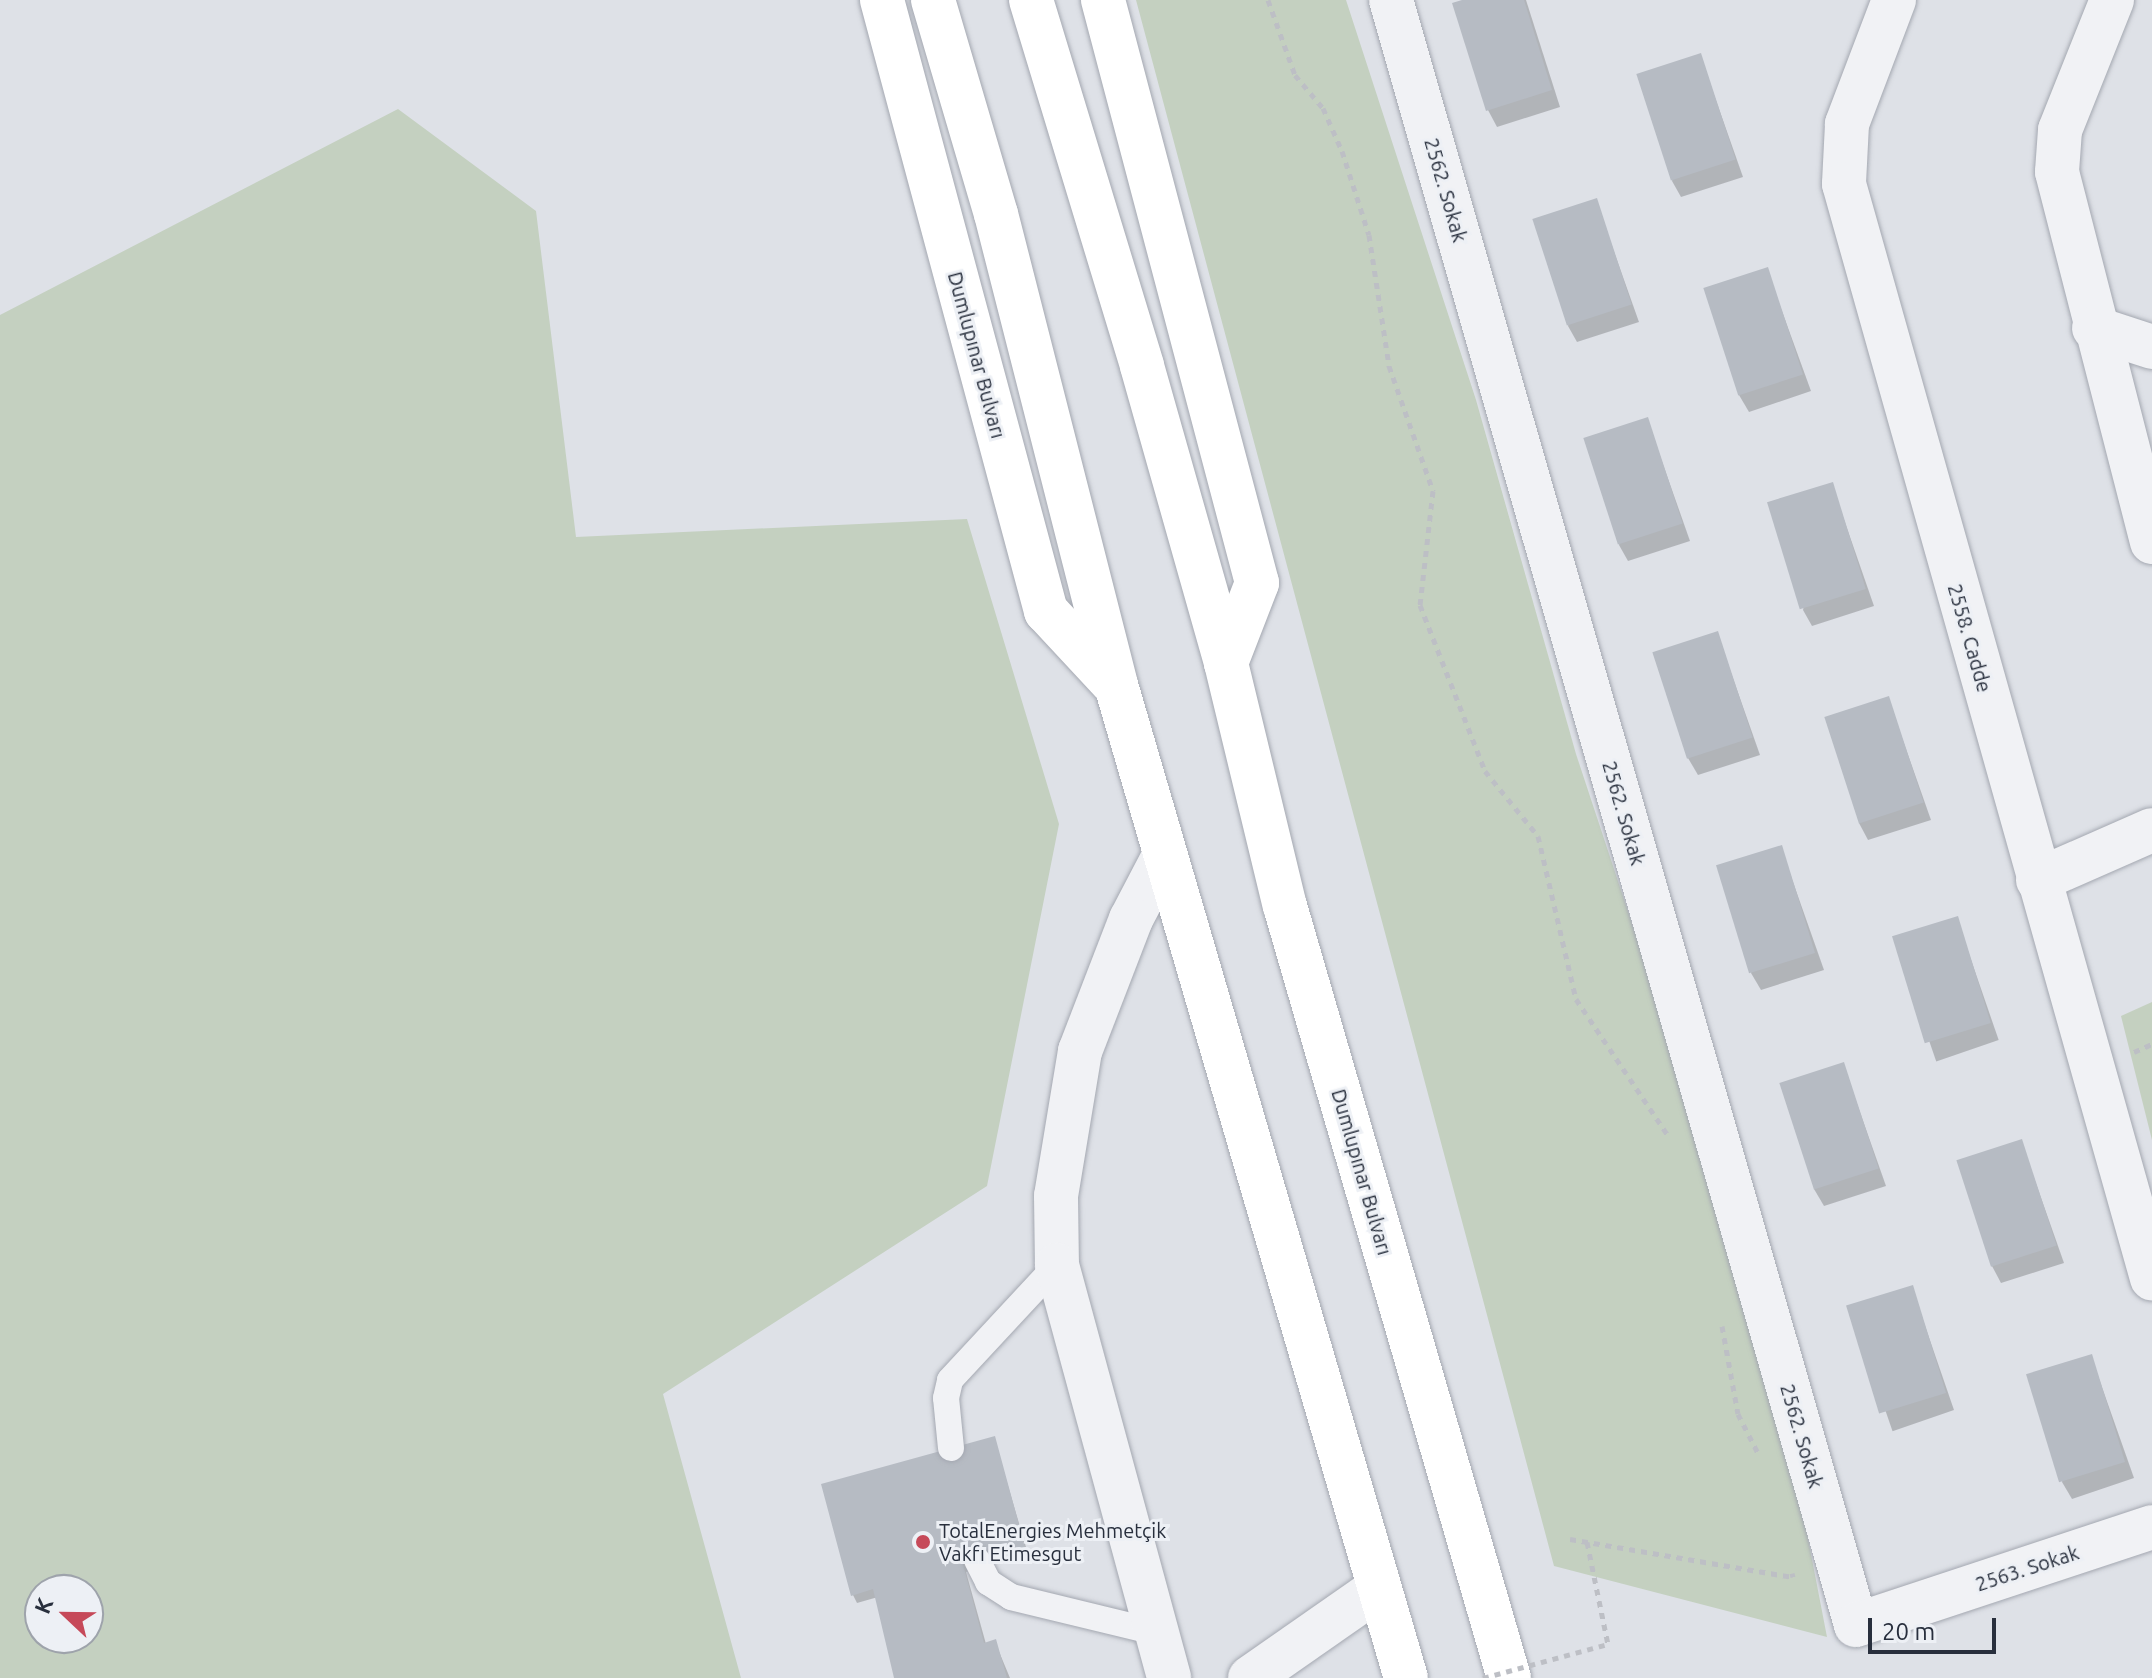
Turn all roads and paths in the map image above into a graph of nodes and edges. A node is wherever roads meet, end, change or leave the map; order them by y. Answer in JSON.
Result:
{"nodes":[{"id":1,"x":882,"y":0,"type":"edge"},
{"id":2,"x":933,"y":0,"type":"edge"},
{"id":3,"x":1031,"y":0,"type":"edge"},
{"id":4,"x":1103,"y":0,"type":"edge"},
{"id":5,"x":1268,"y":0,"type":"edge"},
{"id":6,"x":1391,"y":0,"type":"edge"},
{"id":7,"x":1894,"y":0,"type":"edge"},
{"id":8,"x":2112,"y":0,"type":"edge"},
{"id":9,"x":2094,"y":328,"type":"junction"},
{"id":10,"x":2152,"y":347,"type":"edge"},
{"id":11,"x":2152,"y":542,"type":"edge"},
{"id":12,"x":1226,"y":663,"type":"junction"},
{"id":13,"x":1116,"y":685,"type":"junction"},
{"id":14,"x":2152,"y":830,"type":"edge"},
{"id":15,"x":1164,"y":856,"type":"junction"},
{"id":16,"x":2038,"y":880,"type":"junction"},
{"id":17,"x":1676,"y":1147,"type":"dead end"},
{"id":18,"x":1057,"y":1265,"type":"junction"},
{"id":19,"x":2152,"y":1278,"type":"edge"},
{"id":20,"x":1721,"y":1315,"type":"dead end"},
{"id":21,"x":951,"y":1448,"type":"dead end"},
{"id":22,"x":1760,"y":1456,"type":"dead end"},
{"id":23,"x":2152,"y":1527,"type":"edge"},
{"id":24,"x":1570,"y":1539,"type":"dead end"},
{"id":25,"x":1587,"y":1542,"type":"junction"},
{"id":26,"x":977,"y":1560,"type":"dead end"},
{"id":27,"x":1791,"y":1563,"type":"dead end"},
{"id":28,"x":1379,"y":1588,"type":"junction"},
{"id":29,"x":1856,"y":1625,"type":"joint"},
{"id":30,"x":1156,"y":1632,"type":"junction"},
{"id":31,"x":1169,"y":1678,"type":"edge"},
{"id":32,"x":1250,"y":1678,"type":"edge"},
{"id":33,"x":1406,"y":1678,"type":"edge"},
{"id":34,"x":1483,"y":1678,"type":"edge"},
{"id":35,"x":1509,"y":1678,"type":"edge"}],
"edges":[{"from":1,"to":13,"type":"highway","name":"Dumlupınar Bulvarı"},
{"from":2,"to":13,"type":"highway","name":"Dumlupınar Bulvarı"},
{"from":3,"to":12,"type":"highway","name":"Dumlupınar Bulvarı"},
{"from":4,"to":12,"type":"highway"},
{"from":5,"to":17,"type":"path"},
{"from":6,"to":29,"type":"street","name":"2562. Sokak"},
{"from":7,"to":16,"type":"street","name":"2558. Cadde"},
{"from":8,"to":9,"type":"street"},
{"from":9,"to":10,"type":"street"},
{"from":9,"to":11,"type":"street"},
{"from":12,"to":35,"type":"highway","name":"Dumlupınar Bulvarı"},
{"from":13,"to":15,"type":"highway","name":"Dumlupınar Bulvarı"},
{"from":14,"to":16,"type":"street"},
{"from":15,"to":18,"type":"street"},
{"from":15,"to":28,"type":"highway","name":"Dumlupınar Bulvarı"},
{"from":16,"to":19,"type":"street","name":"2558. Cadde"},
{"from":18,"to":21,"type":"lane"},
{"from":18,"to":30,"type":"street"},
{"from":20,"to":22,"type":"path"},
{"from":23,"to":29,"type":"street","name":"2563. Sokak"},
{"from":24,"to":25,"type":"path"},
{"from":25,"to":27,"type":"path"},
{"from":25,"to":34,"type":"path","bridge":true},
{"from":26,"to":30,"type":"lane"},
{"from":28,"to":32,"type":"street"},
{"from":28,"to":33,"type":"highway","name":"Dumlupınar Bulvarı"},
{"from":30,"to":31,"type":"street"}]}
